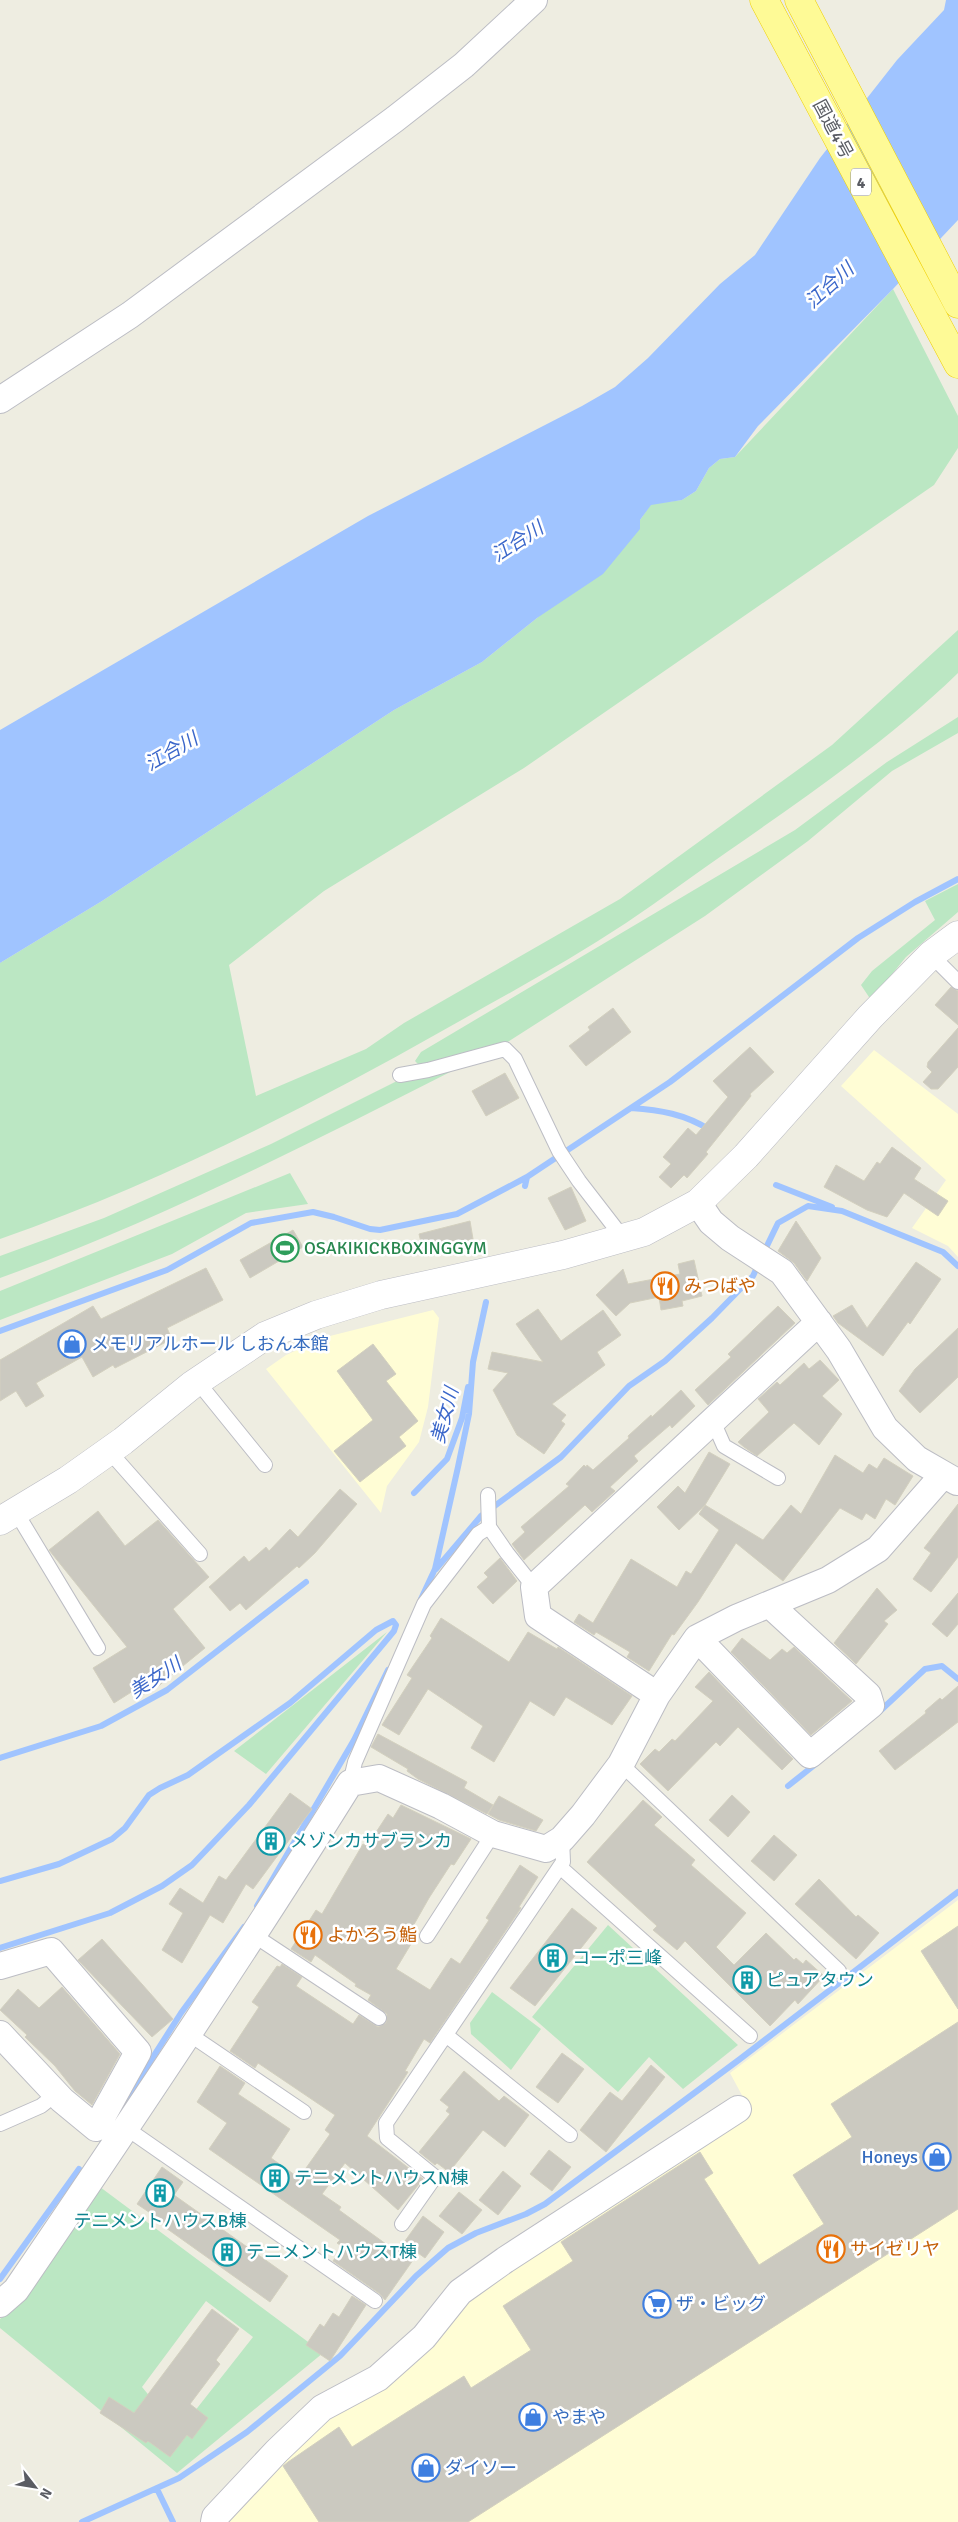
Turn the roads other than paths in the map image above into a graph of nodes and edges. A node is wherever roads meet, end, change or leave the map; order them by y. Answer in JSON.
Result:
{"nodes":[{"id":1,"x":534,"y":0,"type":"edge"},
{"id":2,"x":764,"y":0,"type":"edge"},
{"id":3,"x":799,"y":0,"type":"edge"},
{"id":4,"x":958,"y":304,"type":"edge"},
{"id":5,"x":958,"y":364,"type":"edge"},
{"id":6,"x":0,"y":400,"type":"edge"},
{"id":7,"x":958,"y":935,"type":"edge"},
{"id":8,"x":931,"y":955,"type":"junction"},
{"id":9,"x":958,"y":982,"type":"edge"},
{"id":10,"x":400,"y":1075,"type":"dead end"},
{"id":11,"x":698,"y":1203,"type":"junction"},
{"id":12,"x":623,"y":1238,"type":"junction"},
{"id":13,"x":819,"y":1322,"type":"junction"},
{"id":14,"x":197,"y":1381,"type":"junction"},
{"id":15,"x":713,"y":1421,"type":"junction"},
{"id":16,"x":109,"y":1451,"type":"junction"},
{"id":17,"x":265,"y":1464,"type":"dead end"},
{"id":18,"x":778,"y":1478,"type":"dead end"},
{"id":19,"x":950,"y":1479,"type":"edge"},
{"id":20,"x":488,"y":1494,"type":"dead end"},
{"id":21,"x":8,"y":1516,"type":"edge"},
{"id":22,"x":489,"y":1523,"type":"junction"},
{"id":23,"x":200,"y":1554,"type":"dead end"},
{"id":24,"x":534,"y":1587,"type":"junction"},
{"id":25,"x":770,"y":1605,"type":"junction"},
{"id":26,"x":697,"y":1638,"type":"junction"},
{"id":27,"x":98,"y":1648,"type":"dead end"},
{"id":28,"x":658,"y":1695,"type":"junction"},
{"id":29,"x":621,"y":1764,"type":"junction"},
{"id":30,"x":350,"y":1782,"type":"junction"},
{"id":31,"x":493,"y":1834,"type":"junction"},
{"id":32,"x":562,"y":1839,"type":"junction"},
{"id":33,"x":560,"y":1867,"type":"junction"},
{"id":34,"x":255,"y":1936,"type":"junction"},
{"id":35,"x":426,"y":1936,"type":"dead end"},
{"id":36,"x":0,"y":1966,"type":"edge"},
{"id":37,"x":839,"y":1971,"type":"dead end"},
{"id":38,"x":379,"y":2018,"type":"dead end"},
{"id":39,"x":0,"y":2034,"type":"edge"},
{"id":40,"x":189,"y":2034,"type":"junction"},
{"id":41,"x":446,"y":2036,"type":"junction"},
{"id":42,"x":750,"y":2036,"type":"dead end"},
{"id":43,"x":56,"y":2094,"type":"junction"},
{"id":44,"x":738,"y":2109,"type":"dead end"},
{"id":45,"x":304,"y":2112,"type":"dead end"},
{"id":46,"x":0,"y":2124,"type":"edge"},
{"id":47,"x":113,"y":2133,"type":"junction"},
{"id":48,"x":570,"y":2135,"type":"dead end"},
{"id":49,"x":402,"y":2224,"type":"dead end"},
{"id":50,"x":375,"y":2301,"type":"dead end"},
{"id":51,"x":0,"y":2304,"type":"edge"},
{"id":52,"x":214,"y":2522,"type":"edge"}],
"edges":[{"from":1,"to":6,"type":"street"},
{"from":2,"to":5,"type":"highway","name":"国道4号","number":"4"},
{"from":3,"to":4,"type":"highway","name":"国道4号","number":"4"},
{"from":7,"to":8,"type":"street"},
{"from":8,"to":9,"type":"lane"},
{"from":8,"to":11,"type":"street"},
{"from":10,"to":12,"type":"lane"},
{"from":11,"to":12,"type":"street"},
{"from":11,"to":13,"type":"street"},
{"from":12,"to":14,"type":"street"},
{"from":13,"to":15,"type":"street"},
{"from":13,"to":19,"type":"street"},
{"from":14,"to":16,"type":"street"},
{"from":14,"to":17,"type":"lane"},
{"from":15,"to":18,"type":"lane"},
{"from":15,"to":24,"type":"street"},
{"from":16,"to":21,"type":"street"},
{"from":16,"to":23,"type":"lane"},
{"from":19,"to":25,"type":"street"},
{"from":20,"to":22,"type":"lane"},
{"from":21,"to":27,"type":"lane"},
{"from":22,"to":24,"type":"lane"},
{"from":22,"to":30,"type":"lane"},
{"from":24,"to":28,"type":"street"},
{"from":25,"to":26,"type":"street"},
{"from":25,"to":26,"type":"street"},
{"from":26,"to":28,"type":"street"},
{"from":28,"to":29,"type":"street"},
{"from":29,"to":32,"type":"street"},
{"from":29,"to":37,"type":"lane"},
{"from":30,"to":31,"type":"street"},
{"from":30,"to":34,"type":"street"},
{"from":31,"to":32,"type":"street"},
{"from":31,"to":35,"type":"lane"},
{"from":32,"to":33,"type":"lane"},
{"from":33,"to":41,"type":"lane"},
{"from":33,"to":42,"type":"lane"},
{"from":34,"to":38,"type":"lane"},
{"from":34,"to":40,"type":"street"},
{"from":36,"to":47,"type":"street"},
{"from":39,"to":43,"type":"street"},
{"from":40,"to":45,"type":"lane"},
{"from":40,"to":47,"type":"street"},
{"from":41,"to":48,"type":"lane"},
{"from":41,"to":49,"type":"lane"},
{"from":43,"to":46,"type":"lane"},
{"from":43,"to":47,"type":"street"},
{"from":44,"to":52,"type":"street"},
{"from":47,"to":50,"type":"lane"},
{"from":47,"to":51,"type":"street"}]}
